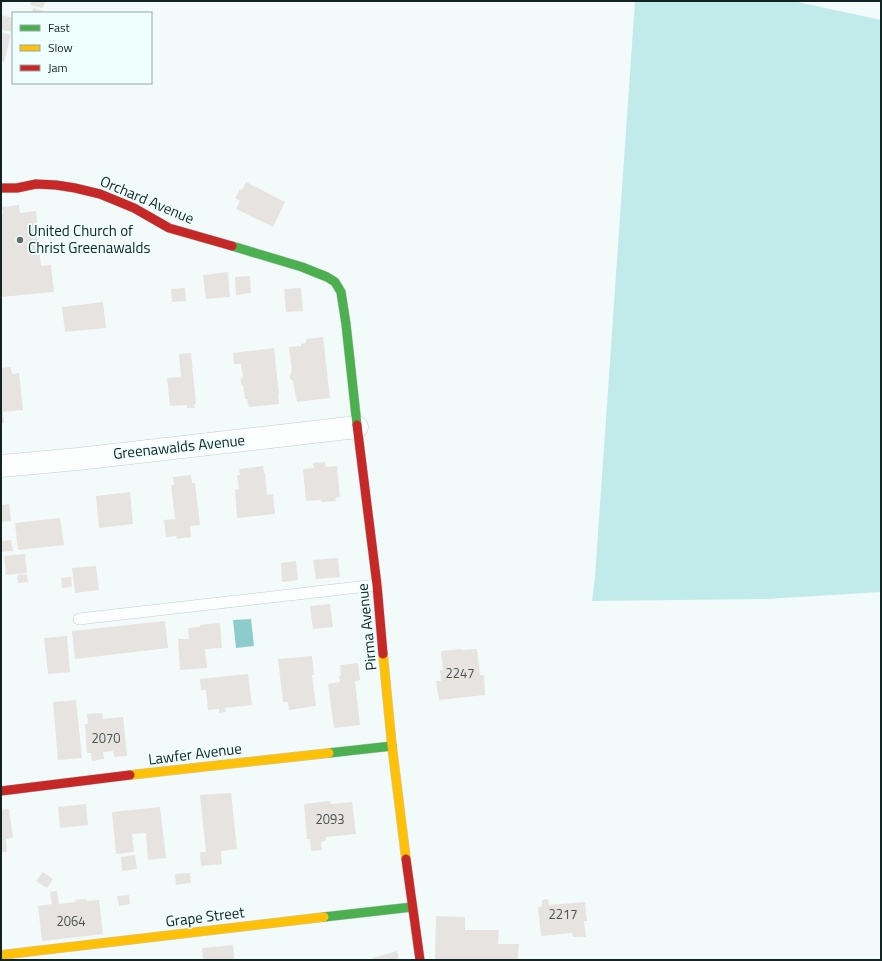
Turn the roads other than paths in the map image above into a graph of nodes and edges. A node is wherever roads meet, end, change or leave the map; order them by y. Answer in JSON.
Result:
{"nodes":[{"id":1,"x":1,"y":188,"type":"edge"},
{"id":2,"x":341,"y":292,"type":"joint"},
{"id":3,"x":357,"y":427,"type":"junction"},
{"id":4,"x":1,"y":466,"type":"edge"},
{"id":5,"x":377,"y":585,"type":"junction"},
{"id":6,"x":79,"y":619,"type":"dead end"},
{"id":7,"x":392,"y":746,"type":"junction"},
{"id":8,"x":1,"y":791,"type":"edge"},
{"id":9,"x":412,"y":908,"type":"junction"},
{"id":10,"x":1,"y":955,"type":"edge"},
{"id":11,"x":420,"y":960,"type":"edge"}],
"edges":[{"from":1,"to":2,"type":"street","name":"Orchard Avenue"},
{"from":2,"to":3,"type":"street","name":"Pirma Avenue"},
{"from":3,"to":4,"type":"street","name":"Greenawalds Avenue"},
{"from":3,"to":5,"type":"street","name":"Pirma Avenue"},
{"from":5,"to":6,"type":"lane"},
{"from":5,"to":7,"type":"street","name":"Pirma Avenue"},
{"from":7,"to":8,"type":"street","name":"Lawfer Avenue"},
{"from":7,"to":9,"type":"street","name":"Pirma Avenue"},
{"from":9,"to":10,"type":"street","name":"Grape Street"},
{"from":9,"to":11,"type":"street","name":"Pirma Avenue"}]}
